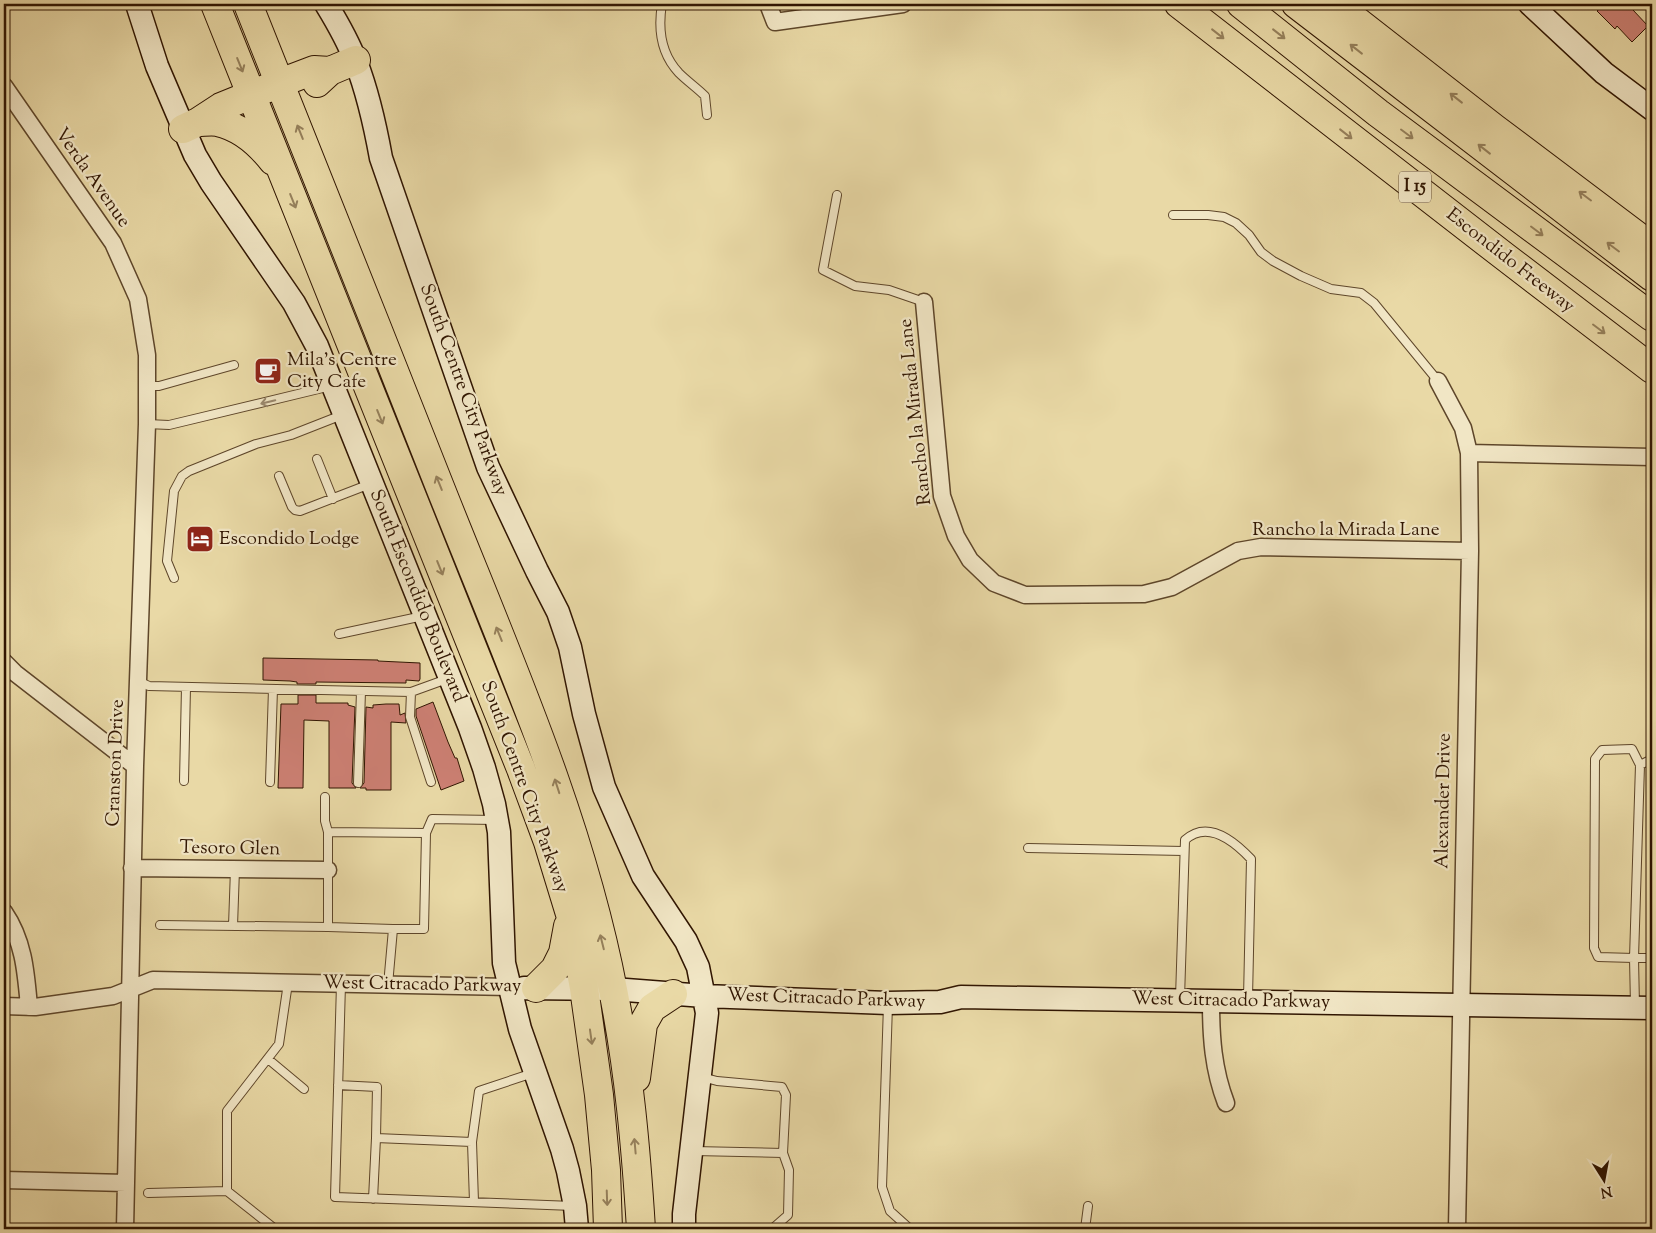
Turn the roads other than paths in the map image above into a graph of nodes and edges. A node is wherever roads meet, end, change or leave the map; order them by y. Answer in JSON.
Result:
{"nodes":[{"id":1,"x":137,"y":4,"type":"edge"},
{"id":2,"x":215,"y":4,"type":"edge"},
{"id":3,"x":248,"y":4,"type":"edge"},
{"id":4,"x":326,"y":4,"type":"edge"},
{"id":5,"x":662,"y":4,"type":"edge"},
{"id":6,"x":768,"y":4,"type":"edge"},
{"id":7,"x":903,"y":4,"type":"edge"},
{"id":8,"x":1179,"y":4,"type":"edge"},
{"id":9,"x":1241,"y":4,"type":"edge"},
{"id":10,"x":1296,"y":4,"type":"edge"},
{"id":11,"x":1335,"y":4,"type":"edge"},
{"id":12,"x":1530,"y":4,"type":"edge"},
{"id":13,"x":260,"y":34,"type":"junction"},
{"id":14,"x":356,"y":60,"type":"junction"},
{"id":15,"x":322,"y":70,"type":"junction"},
{"id":16,"x":4,"y":86,"type":"edge"},
{"id":17,"x":283,"y":89,"type":"junction"},
{"id":18,"x":254,"y":101,"type":"junction"},
{"id":19,"x":1652,"y":109,"type":"edge"},
{"id":20,"x":707,"y":115,"type":"dead end"},
{"id":21,"x":190,"y":126,"type":"junction"},
{"id":22,"x":283,"y":174,"type":"junction"},
{"id":23,"x":837,"y":195,"type":"dead end"},
{"id":24,"x":1173,"y":215,"type":"dead end"},
{"id":25,"x":1652,"y":247,"type":"edge"},
{"id":26,"x":1652,"y":277,"type":"edge"},
{"id":27,"x":138,"y":299,"type":"joint"},
{"id":28,"x":924,"y":302,"type":"joint"},
{"id":29,"x":1652,"y":316,"type":"edge"},
{"id":30,"x":234,"y":365,"type":"dead end"},
{"id":31,"x":1652,"y":369,"type":"edge"},
{"id":32,"x":1438,"y":381,"type":"joint"},
{"id":33,"x":148,"y":386,"type":"junction"},
{"id":34,"x":333,"y":386,"type":"junction"},
{"id":35,"x":344,"y":414,"type":"junction"},
{"id":36,"x":147,"y":424,"type":"junction"},
{"id":37,"x":1469,"y":453,"type":"junction"},
{"id":38,"x":1652,"y":457,"type":"edge"},
{"id":39,"x":317,"y":458,"type":"dead end"},
{"id":40,"x":279,"y":476,"type":"dead end"},
{"id":41,"x":372,"y":483,"type":"junction"},
{"id":42,"x":333,"y":498,"type":"junction"},
{"id":43,"x":1470,"y":551,"type":"junction"},
{"id":44,"x":174,"y":578,"type":"dead end"},
{"id":45,"x":425,"y":616,"type":"junction"},
{"id":46,"x":339,"y":634,"type":"dead end"},
{"id":47,"x":4,"y":662,"type":"edge"},
{"id":48,"x":450,"y":678,"type":"junction"},
{"id":49,"x":138,"y":681,"type":"junction"},
{"id":50,"x":186,"y":687,"type":"junction"},
{"id":51,"x":273,"y":689,"type":"junction"},
{"id":52,"x":361,"y":691,"type":"junction"},
{"id":53,"x":411,"y":692,"type":"junction"},
{"id":54,"x":1652,"y":759,"type":"edge"},
{"id":55,"x":1640,"y":764,"type":"junction"},
{"id":56,"x":135,"y":766,"type":"junction"},
{"id":57,"x":184,"y":781,"type":"dead end"},
{"id":58,"x":270,"y":782,"type":"dead end"},
{"id":59,"x":431,"y":782,"type":"dead end"},
{"id":60,"x":358,"y":783,"type":"dead end"},
{"id":61,"x":325,"y":797,"type":"dead end"},
{"id":62,"x":497,"y":820,"type":"junction"},
{"id":63,"x":328,"y":832,"type":"junction"},
{"id":64,"x":426,"y":833,"type":"junction"},
{"id":65,"x":1028,"y":848,"type":"dead end"},
{"id":66,"x":1184,"y":851,"type":"junction"},
{"id":67,"x":132,"y":868,"type":"junction"},
{"id":68,"x":235,"y":869,"type":"junction"},
{"id":69,"x":328,"y":870,"type":"junction"},
{"id":70,"x":4,"y":912,"type":"edge"},
{"id":71,"x":570,"y":914,"type":"junction"},
{"id":72,"x":160,"y":925,"type":"dead end"},
{"id":73,"x":233,"y":926,"type":"junction"},
{"id":74,"x":328,"y":927,"type":"junction"},
{"id":75,"x":393,"y":929,"type":"junction"},
{"id":76,"x":1634,"y":958,"type":"junction"},
{"id":77,"x":1652,"y":958,"type":"edge"},
{"id":78,"x":288,"y":983,"type":"junction"},
{"id":79,"x":341,"y":984,"type":"junction"},
{"id":80,"x":388,"y":985,"type":"junction"},
{"id":81,"x":523,"y":988,"type":"junction"},
{"id":82,"x":584,"y":988,"type":"junction"},
{"id":83,"x":129,"y":989,"type":"junction"},
{"id":84,"x":613,"y":989,"type":"junction"},
{"id":85,"x":673,"y":994,"type":"junction"},
{"id":86,"x":704,"y":996,"type":"junction"},
{"id":87,"x":1180,"y":1000,"type":"junction"},
{"id":88,"x":1248,"y":1001,"type":"junction"},
{"id":89,"x":1212,"y":1002,"type":"junction"},
{"id":90,"x":888,"y":1003,"type":"junction"},
{"id":91,"x":1461,"y":1005,"type":"junction"},
{"id":92,"x":4,"y":1006,"type":"edge"},
{"id":93,"x":29,"y":1007,"type":"junction"},
{"id":94,"x":1644,"y":1008,"type":"edge"},
{"id":95,"x":268,"y":1059,"type":"junction"},
{"id":96,"x":535,"y":1072,"type":"junction"},
{"id":97,"x":700,"y":1077,"type":"junction"},
{"id":98,"x":338,"y":1085,"type":"junction"},
{"id":99,"x":304,"y":1089,"type":"dead end"},
{"id":100,"x":1226,"y":1102,"type":"dead end"},
{"id":101,"x":632,"y":1109,"type":"junction"},
{"id":102,"x":376,"y":1138,"type":"junction"},
{"id":103,"x":472,"y":1142,"type":"junction"},
{"id":104,"x":692,"y":1150,"type":"junction"},
{"id":105,"x":783,"y":1153,"type":"junction"},
{"id":106,"x":4,"y":1180,"type":"edge"},
{"id":107,"x":126,"y":1183,"type":"junction"},
{"id":108,"x":228,"y":1191,"type":"junction"},
{"id":109,"x":148,"y":1193,"type":"dead end"},
{"id":110,"x":373,"y":1199,"type":"junction"},
{"id":111,"x":474,"y":1202,"type":"junction"},
{"id":112,"x":575,"y":1206,"type":"junction"},
{"id":113,"x":1088,"y":1206,"type":"dead end"},
{"id":114,"x":125,"y":1229,"type":"edge"},
{"id":115,"x":275,"y":1229,"type":"edge"},
{"id":116,"x":577,"y":1229,"type":"edge"},
{"id":117,"x":608,"y":1229,"type":"edge"},
{"id":118,"x":641,"y":1229,"type":"edge"},
{"id":119,"x":684,"y":1229,"type":"edge"},
{"id":120,"x":772,"y":1229,"type":"edge"},
{"id":121,"x":910,"y":1229,"type":"edge"},
{"id":122,"x":1085,"y":1229,"type":"edge"},
{"id":123,"x":1457,"y":1229,"type":"edge"}],
"edges":[{"from":1,"to":21,"type":"street","name":"South Escondido Boulevard"},
{"from":2,"to":18,"type":"highway","name":"South Centre City Parkway","one_way":true},
{"from":3,"to":13,"type":"highway","name":"South Centre City Parkway"},
{"from":4,"to":14,"type":"street","name":"South Centre City Parkway"},
{"from":5,"to":20,"type":"lane"},
{"from":6,"to":7,"type":"street"},
{"from":8,"to":31,"type":"highway","name":"Escondido Freeway","number":"I 15","one_way":true},
{"from":9,"to":29,"type":"highway","one_way":true},
{"from":26,"to":10,"type":"highway","one_way":true},
{"from":25,"to":11,"type":"highway","one_way":true},
{"from":12,"to":19,"type":"street"},
{"from":13,"to":15,"type":"highway"},
{"from":13,"to":17,"type":"highway","name":"South Centre City Parkway"},
{"from":14,"to":15,"type":"highway"},
{"from":14,"to":86,"type":"street","name":"South Centre City Parkway"},
{"from":15,"to":17,"type":"highway"},
{"from":16,"to":27,"type":"street","name":"Verda Avenue"},
{"from":17,"to":18,"type":"highway"},
{"from":84,"to":17,"type":"highway","name":"South Centre City Parkway","one_way":true},
{"from":18,"to":21,"type":"highway"},
{"from":18,"to":22,"type":"highway","name":"South Centre City Parkway"},
{"from":21,"to":22,"type":"highway"},
{"from":21,"to":34,"type":"street","name":"South Escondido Boulevard"},
{"from":22,"to":71,"type":"highway","name":"South Centre City Parkway","one_way":true},
{"from":23,"to":28,"type":"lane"},
{"from":24,"to":32,"type":"lane"},
{"from":27,"to":33,"type":"street","name":"Cranston Drive"},
{"from":28,"to":43,"type":"street","name":"Rancho la Mirada Lane"},
{"from":30,"to":33,"type":"lane"},
{"from":32,"to":37,"type":"street","name":"Alexander Drive"},
{"from":33,"to":36,"type":"street","name":"Cranston Drive"},
{"from":34,"to":35,"type":"street","name":"South Escondido Boulevard"},
{"from":34,"to":36,"type":"lane","one_way":true},
{"from":35,"to":41,"type":"street","name":"South Escondido Boulevard"},
{"from":35,"to":44,"type":"lane"},
{"from":36,"to":49,"type":"street","name":"Cranston Drive"},
{"from":37,"to":38,"type":"street"},
{"from":37,"to":43,"type":"street","name":"Alexander Drive"},
{"from":39,"to":42,"type":"lane"},
{"from":40,"to":42,"type":"lane"},
{"from":41,"to":42,"type":"lane"},
{"from":41,"to":45,"type":"street","name":"South Escondido Boulevard"},
{"from":43,"to":91,"type":"street","name":"Alexander Drive"},
{"from":45,"to":46,"type":"lane"},
{"from":45,"to":48,"type":"street","name":"South Escondido Boulevard"},
{"from":47,"to":56,"type":"street"},
{"from":48,"to":53,"type":"lane"},
{"from":48,"to":62,"type":"street","name":"South Escondido Boulevard"},
{"from":49,"to":50,"type":"lane"},
{"from":49,"to":56,"type":"street","name":"Cranston Drive"},
{"from":50,"to":51,"type":"lane"},
{"from":50,"to":57,"type":"lane"},
{"from":51,"to":52,"type":"lane"},
{"from":51,"to":58,"type":"lane"},
{"from":52,"to":53,"type":"lane"},
{"from":52,"to":60,"type":"lane"},
{"from":53,"to":59,"type":"lane"},
{"from":54,"to":55,"type":"lane"},
{"from":55,"to":76,"type":"lane"},
{"from":55,"to":76,"type":"lane"},
{"from":56,"to":67,"type":"street","name":"Cranston Drive"},
{"from":61,"to":63,"type":"lane"},
{"from":62,"to":64,"type":"lane"},
{"from":62,"to":81,"type":"street","name":"South Escondido Boulevard"},
{"from":63,"to":64,"type":"lane"},
{"from":63,"to":69,"type":"lane"},
{"from":64,"to":75,"type":"lane"},
{"from":65,"to":66,"type":"lane"},
{"from":66,"to":87,"type":"lane"},
{"from":66,"to":88,"type":"lane"},
{"from":67,"to":68,"type":"street","name":"Tesoro Glen"},
{"from":67,"to":83,"type":"street","name":"Cranston Drive"},
{"from":68,"to":69,"type":"street","name":"Tesoro Glen"},
{"from":68,"to":73,"type":"lane"},
{"from":69,"to":74,"type":"lane"},
{"from":70,"to":93,"type":"street"},
{"from":71,"to":81,"type":"highway"},
{"from":71,"to":82,"type":"highway","name":"South Centre City Parkway"},
{"from":72,"to":73,"type":"lane"},
{"from":73,"to":74,"type":"lane"},
{"from":74,"to":75,"type":"lane"},
{"from":75,"to":80,"type":"lane"},
{"from":76,"to":77,"type":"lane"},
{"from":76,"to":94,"type":"lane"},
{"from":78,"to":79,"type":"street","name":"West Citracado Parkway"},
{"from":78,"to":83,"type":"street","name":"West Citracado Parkway"},
{"from":78,"to":95,"type":"lane"},
{"from":79,"to":80,"type":"street","name":"West Citracado Parkway"},
{"from":79,"to":98,"type":"lane"},
{"from":80,"to":81,"type":"street","name":"West Citracado Parkway"},
{"from":81,"to":82,"type":"street","name":"West Citracado Parkway"},
{"from":81,"to":96,"type":"street","name":"South Escondido Boulevard"},
{"from":82,"to":84,"type":"street","name":"West Citracado Parkway"},
{"from":82,"to":117,"type":"highway","name":"South Centre City Parkway","one_way":true},
{"from":83,"to":93,"type":"street","name":"West Citracado Parkway"},
{"from":83,"to":107,"type":"street","name":"Cranston Drive"},
{"from":84,"to":85,"type":"street","name":"West Citracado Parkway"},
{"from":84,"to":101,"type":"highway","name":"South Centre City Parkway"},
{"from":85,"to":86,"type":"street","name":"West Citracado Parkway"},
{"from":85,"to":101,"type":"highway"},
{"from":86,"to":90,"type":"street","name":"West Citracado Parkway"},
{"from":86,"to":97,"type":"street","name":"South Centre City Parkway"},
{"from":87,"to":89,"type":"street","name":"West Citracado Parkway"},
{"from":87,"to":90,"type":"street","name":"West Citracado Parkway"},
{"from":88,"to":89,"type":"street","name":"West Citracado Parkway"},
{"from":88,"to":91,"type":"street","name":"West Citracado Parkway"},
{"from":89,"to":100,"type":"street"},
{"from":90,"to":121,"type":"lane"},
{"from":91,"to":94,"type":"street","name":"West Citracado Parkway"},
{"from":91,"to":123,"type":"street","name":"Alexander Drive"},
{"from":92,"to":93,"type":"street","name":"West Citracado Parkway"},
{"from":95,"to":99,"type":"lane"},
{"from":95,"to":108,"type":"lane"},
{"from":96,"to":103,"type":"lane"},
{"from":96,"to":112,"type":"street","name":"South Escondido Boulevard"},
{"from":97,"to":104,"type":"street","name":"South Centre City Parkway"},
{"from":97,"to":105,"type":"lane"},
{"from":98,"to":102,"type":"lane"},
{"from":98,"to":110,"type":"lane"},
{"from":118,"to":101,"type":"highway","name":"South Centre City Parkway","one_way":true},
{"from":102,"to":103,"type":"lane"},
{"from":102,"to":110,"type":"lane"},
{"from":103,"to":111,"type":"lane"},
{"from":104,"to":105,"type":"lane"},
{"from":104,"to":119,"type":"street","name":"South Centre City Parkway"},
{"from":105,"to":120,"type":"lane"},
{"from":106,"to":107,"type":"street"},
{"from":107,"to":114,"type":"street","name":"Cranston Drive"},
{"from":108,"to":109,"type":"lane"},
{"from":108,"to":115,"type":"lane"},
{"from":110,"to":111,"type":"lane"},
{"from":111,"to":112,"type":"lane"},
{"from":112,"to":116,"type":"street","name":"South Escondido Boulevard"},
{"from":113,"to":122,"type":"lane"}]}
